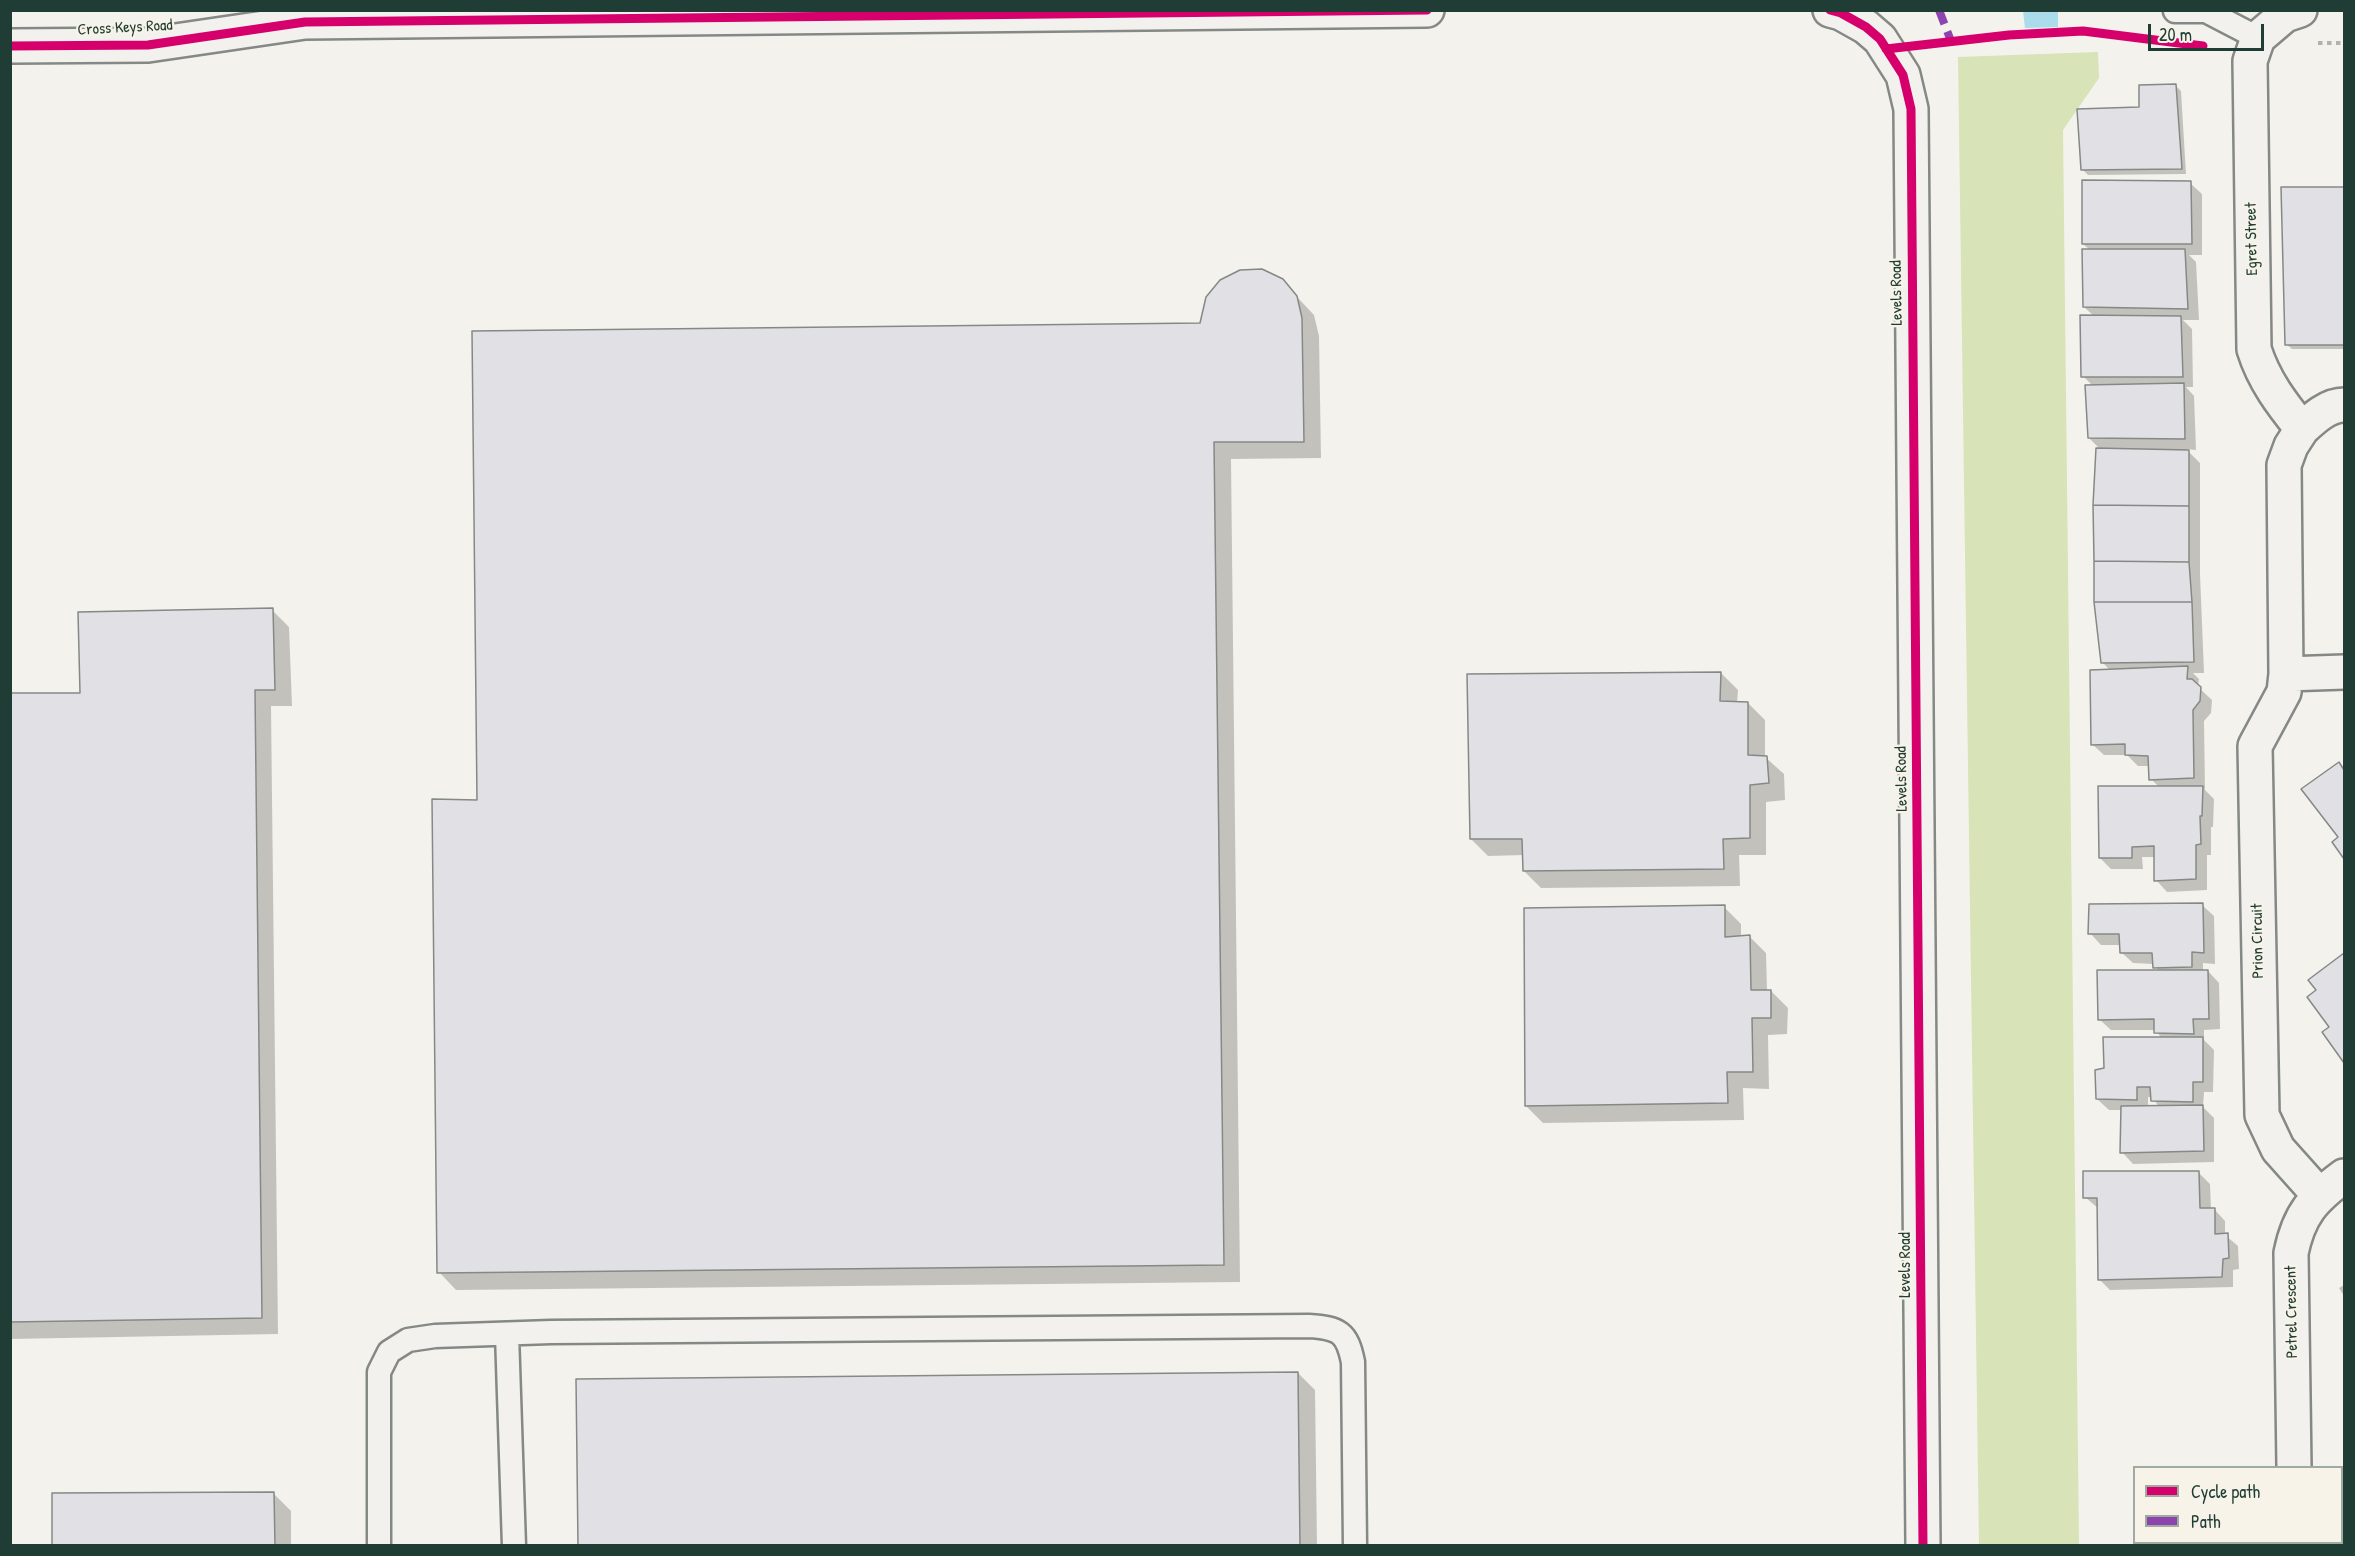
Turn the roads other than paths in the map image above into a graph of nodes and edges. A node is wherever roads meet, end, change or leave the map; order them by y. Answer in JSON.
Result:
{"nodes":[{"id":1,"x":234,"y":10,"type":"edge"},
{"id":2,"x":1427,"y":10,"type":"edge"},
{"id":3,"x":1830,"y":10,"type":"edge"},
{"id":4,"x":2300,"y":10,"type":"edge"},
{"id":5,"x":2175,"y":11,"type":"edge"},
{"id":6,"x":305,"y":22,"type":"junction"},
{"id":7,"x":2258,"y":38,"type":"junction"},
{"id":8,"x":10,"y":46,"type":"edge"},
{"id":9,"x":2344,"y":405,"type":"edge"},
{"id":10,"x":2302,"y":429,"type":"junction"},
{"id":11,"x":2344,"y":672,"type":"edge"},
{"id":12,"x":2286,"y":674,"type":"junction"},
{"id":13,"x":2332,"y":1186,"type":"edge"},
{"id":14,"x":507,"y":1334,"type":"junction"},
{"id":15,"x":2294,"y":1466,"type":"edge"},
{"id":16,"x":379,"y":1545,"type":"edge"},
{"id":17,"x":514,"y":1545,"type":"edge"},
{"id":18,"x":1355,"y":1545,"type":"edge"},
{"id":19,"x":1923,"y":1545,"type":"edge"}],
"edges":[{"from":1,"to":6,"type":"street","name":"Cross Keys Road"},
{"from":2,"to":6,"type":"street","name":"Cross Keys Road"},
{"from":3,"to":19,"type":"street","name":"Levels Road"},
{"from":4,"to":7,"type":"street"},
{"from":5,"to":7,"type":"lane"},
{"from":6,"to":8,"type":"street","name":"Cross Keys Road"},
{"from":7,"to":10,"type":"street","name":"Egret Street"},
{"from":9,"to":10,"type":"street"},
{"from":10,"to":12,"type":"street","name":"Prion Circuit"},
{"from":11,"to":12,"type":"street"},
{"from":12,"to":13,"type":"street","name":"Prion Circuit"},
{"from":13,"to":15,"type":"street","name":"Petrel Crescent"},
{"from":14,"to":16,"type":"lane"},
{"from":14,"to":17,"type":"lane"},
{"from":14,"to":18,"type":"lane"}]}
